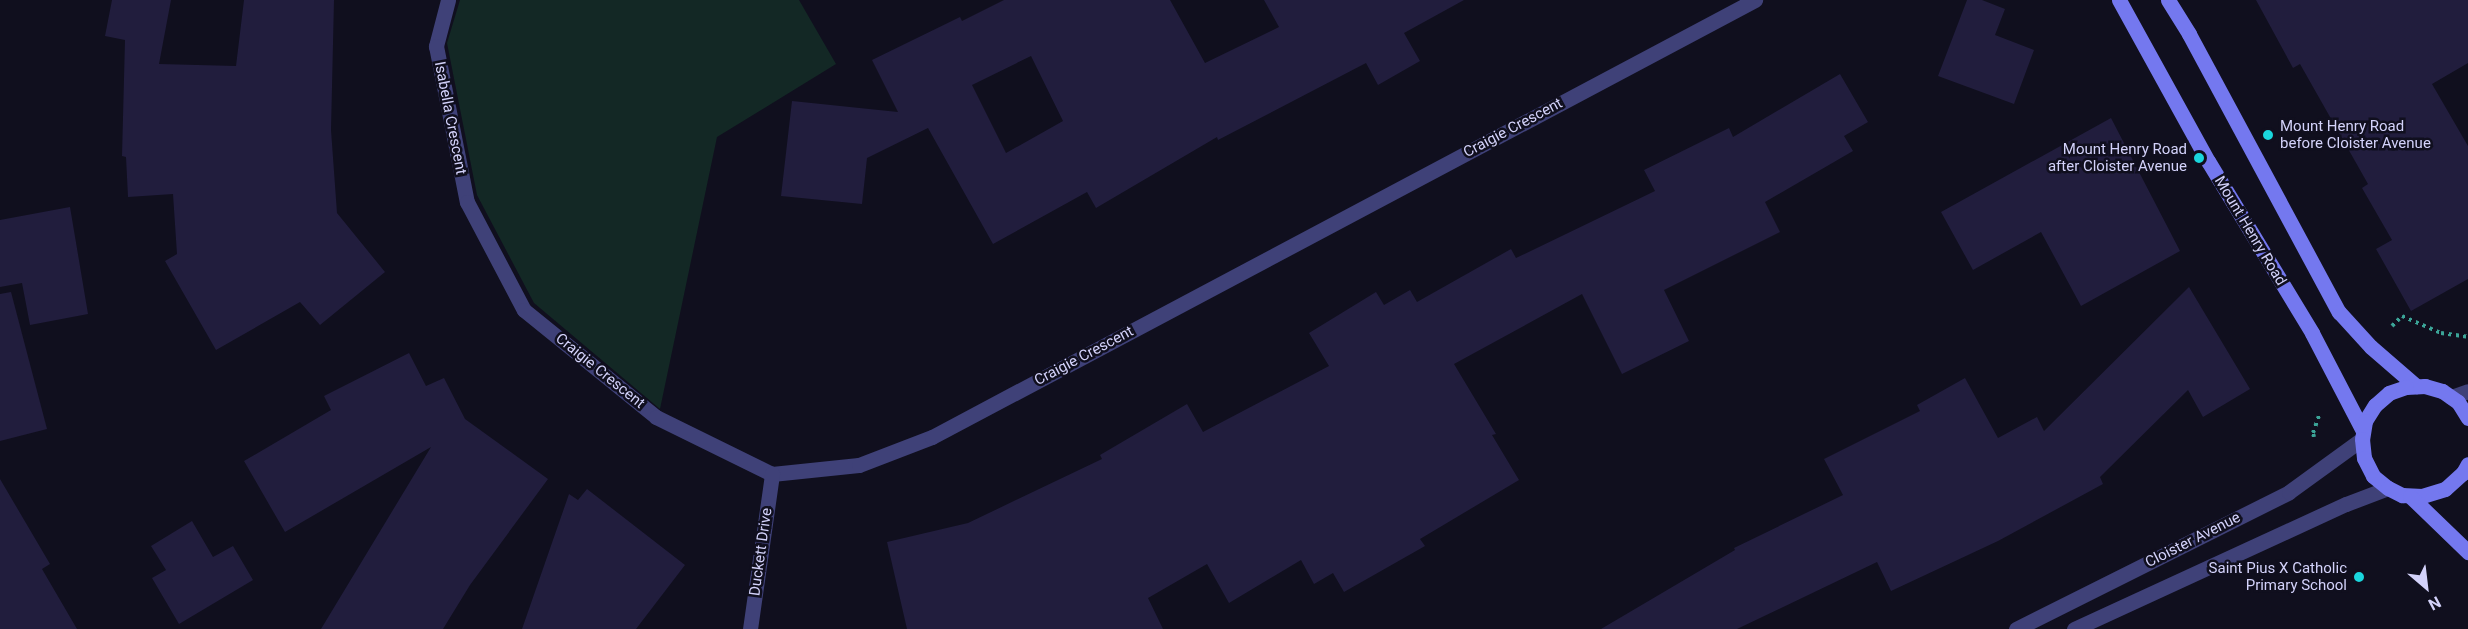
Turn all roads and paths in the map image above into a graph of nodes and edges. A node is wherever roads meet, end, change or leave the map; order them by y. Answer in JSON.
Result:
{"nodes":[{"id":1,"x":448,"y":0,"type":"edge"},
{"id":2,"x":1755,"y":0,"type":"edge"},
{"id":3,"x":2120,"y":0,"type":"edge"},
{"id":4,"x":2168,"y":0,"type":"edge"},
{"id":5,"x":467,"y":202,"type":"joint"},
{"id":6,"x":2416,"y":386,"type":"junction"},
{"id":7,"x":2468,"y":391,"type":"edge"},
{"id":8,"x":2451,"y":397,"type":"junction"},
{"id":9,"x":2468,"y":418,"type":"edge"},
{"id":10,"x":2362,"y":435,"type":"junction"},
{"id":11,"x":2468,"y":464,"type":"edge"},
{"id":12,"x":772,"y":474,"type":"junction"},
{"id":13,"x":2388,"y":489,"type":"junction"},
{"id":14,"x":2410,"y":496,"type":"junction"},
{"id":15,"x":2468,"y":552,"type":"edge"},
{"id":16,"x":750,"y":629,"type":"edge"},
{"id":17,"x":2016,"y":629,"type":"edge"},
{"id":18,"x":2074,"y":629,"type":"edge"}],
"edges":[{"from":1,"to":5,"type":"street","name":"Isabella Crescent"},
{"from":2,"to":12,"type":"street","name":"Craigie Crescent"},
{"from":3,"to":10,"type":"street","name":"Mount Henry Road"},
{"from":4,"to":6,"type":"street"},
{"from":5,"to":12,"type":"street","name":"Craigie Crescent"},
{"from":6,"to":8,"type":"street"},
{"from":6,"to":10,"type":"street"},
{"from":7,"to":8,"type":"street"},
{"from":8,"to":9,"type":"street"},
{"from":10,"to":13,"type":"street","name":"Mount Henry Road"},
{"from":10,"to":17,"type":"street","name":"Cloister Avenue"},
{"from":11,"to":14,"type":"street"},
{"from":12,"to":16,"type":"street","name":"Duckett Drive"},
{"from":13,"to":14,"type":"street"},
{"from":13,"to":18,"type":"street","name":"Cloister Avenue"},
{"from":14,"to":15,"type":"street"}]}
